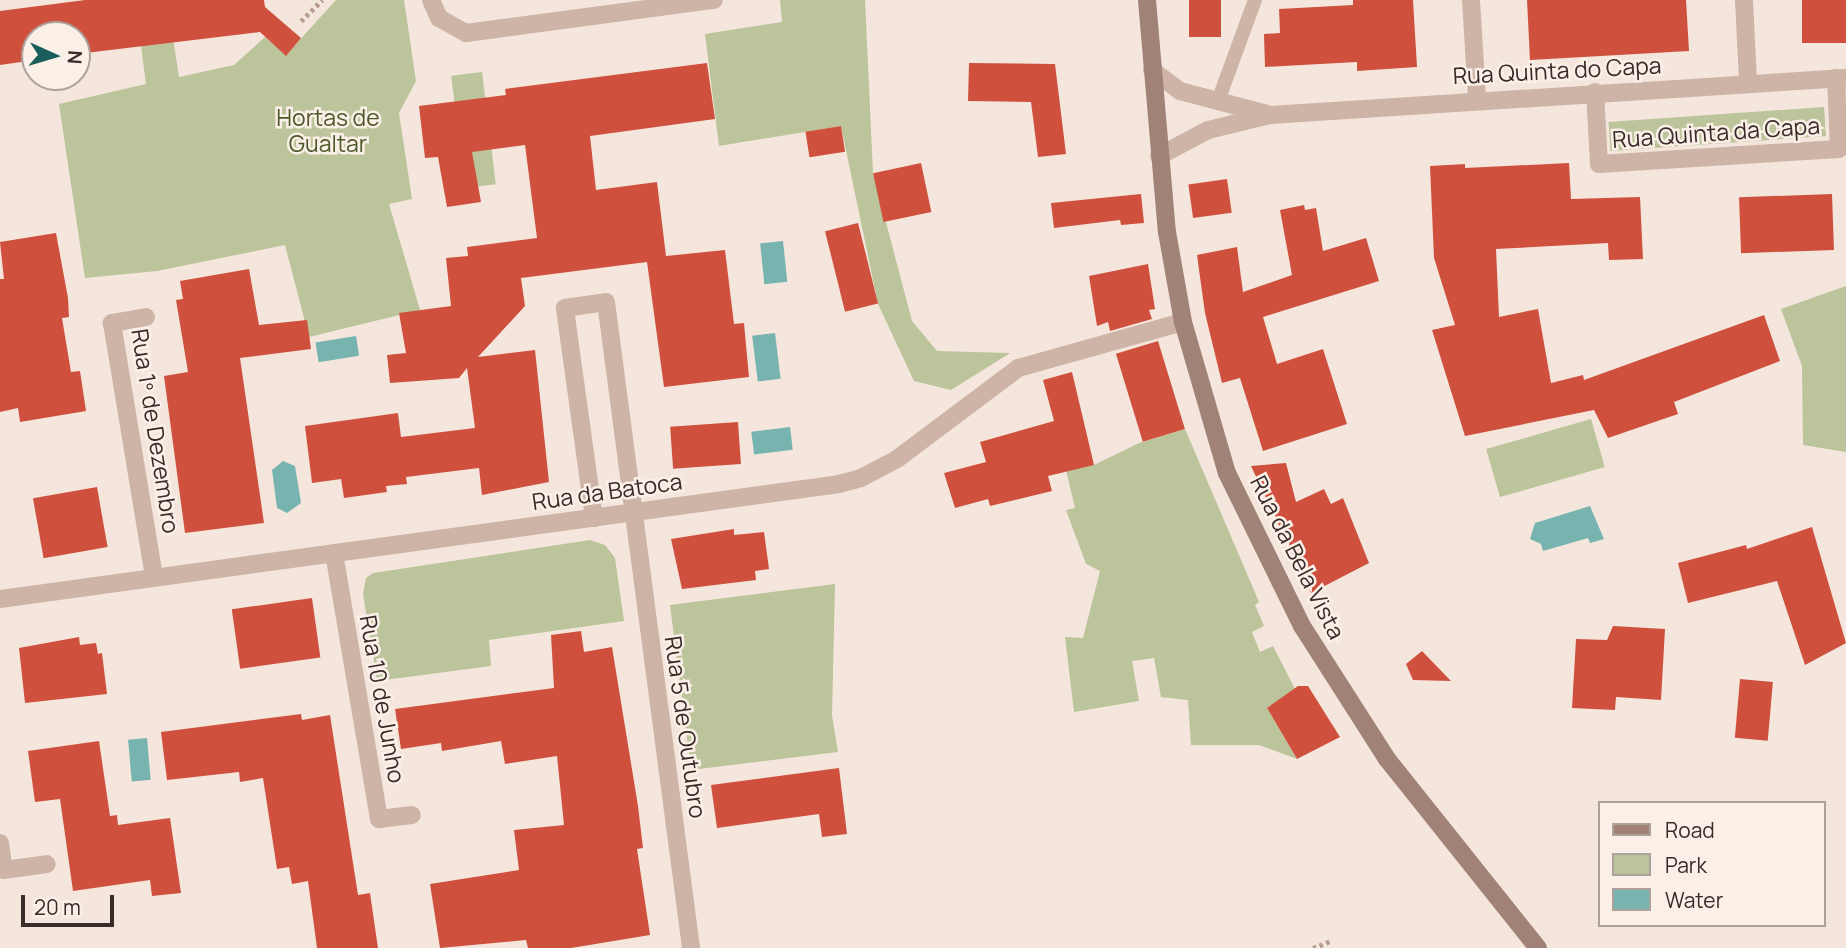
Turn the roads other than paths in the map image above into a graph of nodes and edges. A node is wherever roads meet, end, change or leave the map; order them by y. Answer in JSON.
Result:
{"nodes":[{"id":1,"x":430,"y":0,"type":"edge"},
{"id":2,"x":714,"y":0,"type":"edge"},
{"id":3,"x":1147,"y":0,"type":"edge"},
{"id":4,"x":1255,"y":0,"type":"edge"},
{"id":5,"x":1471,"y":0,"type":"edge"},
{"id":6,"x":1744,"y":0,"type":"edge"},
{"id":7,"x":1152,"y":70,"type":"junction"},
{"id":8,"x":1841,"y":78,"type":"edge"},
{"id":9,"x":1748,"y":83,"type":"junction"},
{"id":10,"x":1595,"y":92,"type":"junction"},
{"id":11,"x":1477,"y":98,"type":"junction"},
{"id":12,"x":1219,"y":102,"type":"junction"},
{"id":13,"x":1270,"y":115,"type":"junction"},
{"id":14,"x":1159,"y":156,"type":"junction"},
{"id":15,"x":146,"y":317,"type":"dead end"},
{"id":16,"x":1182,"y":322,"type":"junction"},
{"id":17,"x":632,"y":512,"type":"junction"},
{"id":18,"x":594,"y":517,"type":"junction"},
{"id":19,"x":334,"y":553,"type":"junction"},
{"id":20,"x":154,"y":578,"type":"junction"},
{"id":21,"x":0,"y":599,"type":"edge"},
{"id":22,"x":412,"y":815,"type":"dead end"},
{"id":23,"x":0,"y":843,"type":"edge"},
{"id":24,"x":47,"y":864,"type":"dead end"},
{"id":25,"x":691,"y":948,"type":"edge"},
{"id":26,"x":1538,"y":948,"type":"edge"}],
"edges":[{"from":1,"to":2,"type":"street"},
{"from":3,"to":7,"type":"main road","name":"Rua da Bela Vista"},
{"from":4,"to":12,"type":"lane"},
{"from":5,"to":11,"type":"street"},
{"from":6,"to":9,"type":"street"},
{"from":7,"to":12,"type":"street"},
{"from":7,"to":14,"type":"main road","name":"Rua da Bela Vista"},
{"from":8,"to":9,"type":"street","name":"Rua Quinta do Capa"},
{"from":8,"to":10,"type":"street","name":"Rua Quinta da Capa"},
{"from":9,"to":10,"type":"street","name":"Rua Quinta do Capa"},
{"from":10,"to":11,"type":"street","name":"Rua Quinta do Capa"},
{"from":11,"to":13,"type":"street","name":"Rua Quinta do Capa"},
{"from":12,"to":13,"type":"street"},
{"from":13,"to":14,"type":"street"},
{"from":14,"to":16,"type":"main road","name":"Rua da Bela Vista"},
{"from":15,"to":20,"type":"street","name":"Rua 1º de Dezembro"},
{"from":16,"to":17,"type":"street","name":"Rua da Batoca"},
{"from":16,"to":26,"type":"main road","name":"Rua da Bela Vista"},
{"from":17,"to":18,"type":"street","name":"Rua da Batoca"},
{"from":17,"to":18,"type":"street","name":"Rua 5 de Outubro"},
{"from":17,"to":25,"type":"street","name":"Rua 5 de Outubro"},
{"from":18,"to":19,"type":"street","name":"Rua da Batoca"},
{"from":19,"to":20,"type":"street","name":"Rua da Batoca"},
{"from":19,"to":22,"type":"street","name":"Rua 10 de Junho"},
{"from":20,"to":21,"type":"street","name":"Rua da Batoca"},
{"from":23,"to":24,"type":"street"}]}
